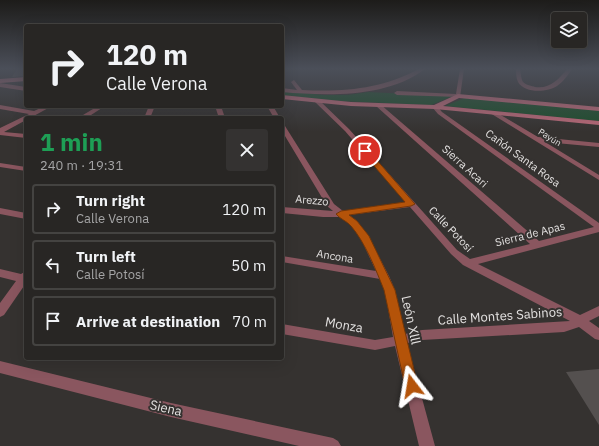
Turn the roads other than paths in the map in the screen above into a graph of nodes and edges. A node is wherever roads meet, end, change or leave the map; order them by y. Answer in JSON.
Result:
{"nodes":[{"id":1,"x":284,"y":90,"type":"edge"},
{"id":2,"x":371,"y":90,"type":"edge"},
{"id":3,"x":459,"y":90,"type":"edge"},
{"id":4,"x":301,"y":92,"type":"joint"},
{"id":5,"x":397,"y":93,"type":"dead end"},
{"id":6,"x":458,"y":96,"type":"junction"},
{"id":7,"x":284,"y":97,"type":"edge"},
{"id":8,"x":316,"y":100,"type":"junction"},
{"id":9,"x":378,"y":105,"type":"junction"},
{"id":10,"x":0,"y":107,"type":"edge"},
{"id":11,"x":435,"y":107,"type":"junction"},
{"id":12,"x":45,"y":108,"type":"edge"},
{"id":13,"x":99,"y":108,"type":"edge"},
{"id":14,"x":599,"y":109,"type":"edge"},
{"id":15,"x":492,"y":112,"type":"junction"},
{"id":16,"x":35,"y":113,"type":"junction"},
{"id":17,"x":29,"y":116,"type":"edge"},
{"id":18,"x":85,"y":116,"type":"edge"},
{"id":19,"x":24,"y":119,"type":"edge"},
{"id":20,"x":599,"y":123,"type":"edge"},
{"id":21,"x":284,"y":129,"type":"edge"},
{"id":22,"x":0,"y":132,"type":"edge"},
{"id":23,"x":24,"y":136,"type":"edge"},
{"id":24,"x":535,"y":139,"type":"junction"},
{"id":25,"x":599,"y":145,"type":"edge"},
{"id":26,"x":0,"y":165,"type":"edge"},
{"id":27,"x":24,"y":169,"type":"edge"},
{"id":28,"x":597,"y":175,"type":"edge"},
{"id":29,"x":411,"y":204,"type":"junction"},
{"id":30,"x":284,"y":210,"type":"edge"},
{"id":31,"x":0,"y":211,"type":"edge"},
{"id":32,"x":341,"y":214,"type":"junction"},
{"id":33,"x":24,"y":216,"type":"edge"},
{"id":34,"x":599,"y":228,"type":"edge"},
{"id":35,"x":537,"y":245,"type":"junction"},
{"id":36,"x":284,"y":259,"type":"edge"},
{"id":37,"x":467,"y":263,"type":"junction"},
{"id":38,"x":0,"y":273,"type":"edge"},
{"id":39,"x":384,"y":276,"type":"junction"},
{"id":40,"x":24,"y":278,"type":"edge"},
{"id":41,"x":24,"y":279,"type":"edge"},
{"id":42,"x":599,"y":310,"type":"edge"},
{"id":43,"x":0,"y":312,"type":"edge"},
{"id":44,"x":581,"y":321,"type":"junction"},
{"id":45,"x":284,"y":329,"type":"edge"},
{"id":46,"x":599,"y":335,"type":"edge"},
{"id":47,"x":400,"y":340,"type":"junction"},
{"id":48,"x":0,"y":367,"type":"edge"},
{"id":49,"x":333,"y":446,"type":"edge"},
{"id":50,"x":427,"y":446,"type":"edge"}],
"edges":[{"from":1,"to":4,"type":"street"},
{"from":2,"to":4,"type":"street"},
{"from":3,"to":6,"type":"street"},
{"from":5,"to":6,"type":"street"},
{"from":6,"to":11,"type":"street"},
{"from":6,"to":14,"type":"street"},
{"from":7,"to":8,"type":"street"},
{"from":8,"to":9,"type":"street"},
{"from":8,"to":29,"type":"street","name":"Calle Potosí"},
{"from":9,"to":11,"type":"street"},
{"from":9,"to":35,"type":"street","name":"Sierra Acari"},
{"from":10,"to":16,"type":"street"},
{"from":11,"to":15,"type":"street"},
{"from":11,"to":34,"type":"street","name":"Cañón Santa Rosa"},
{"from":12,"to":16,"type":"street"},
{"from":13,"to":18,"type":"street"},
{"from":15,"to":20,"type":"street"},
{"from":15,"to":24,"type":"street","name":"Payún"},
{"from":16,"to":17,"type":"street"},
{"from":19,"to":22,"type":"street"},
{"from":21,"to":32,"type":"street","name":"León Xlll"},
{"from":22,"to":23,"type":"street"},
{"from":24,"to":25,"type":"street"},
{"from":24,"to":28,"type":"street","name":"Payún"},
{"from":26,"to":27,"type":"street"},
{"from":29,"to":32,"type":"street","name":"Arezzo"},
{"from":29,"to":37,"type":"street","name":"Calle Potosí"},
{"from":30,"to":32,"type":"street","name":"Arezzo"},
{"from":31,"to":33,"type":"street"},
{"from":32,"to":39,"type":"street","name":"León Xlll"},
{"from":34,"to":35,"type":"street","name":"Sierra de Apas"},
{"from":35,"to":37,"type":"street","name":"Sierra de Apas"},
{"from":36,"to":39,"type":"street","name":"Ancona"},
{"from":37,"to":44,"type":"street","name":"Calle Potosí"},
{"from":38,"to":40,"type":"street"},
{"from":39,"to":47,"type":"street","name":"León Xlll"},
{"from":41,"to":43,"type":"street"},
{"from":42,"to":44,"type":"street","name":"Calle Montes Sabinos"},
{"from":44,"to":46,"type":"street","name":"Calle Potosí"},
{"from":44,"to":47,"type":"street","name":"Calle Montes Sabinos"},
{"from":45,"to":47,"type":"street","name":"Monza"},
{"from":47,"to":50,"type":"street","name":"León Xlll"},
{"from":48,"to":49,"type":"street","name":"Siena"}]}
